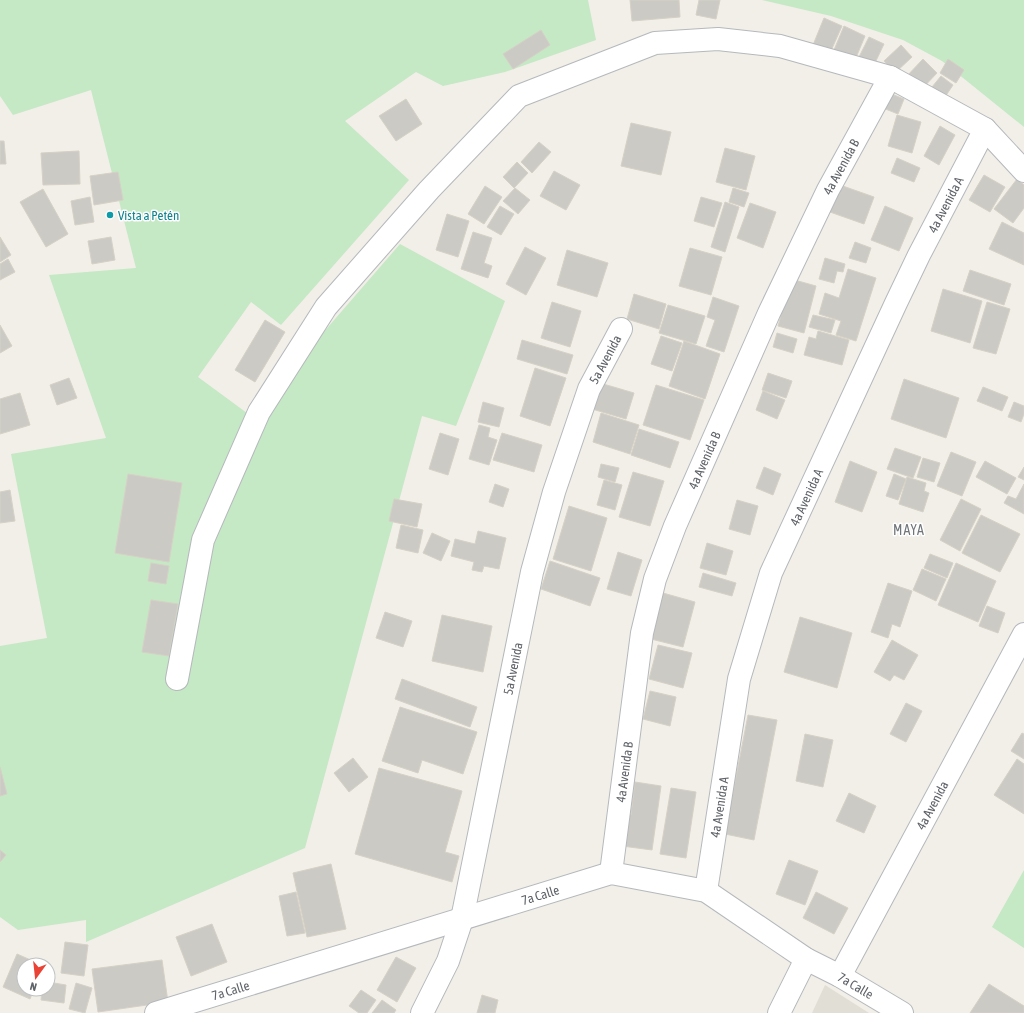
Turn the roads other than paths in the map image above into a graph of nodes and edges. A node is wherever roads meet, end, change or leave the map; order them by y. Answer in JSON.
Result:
{"nodes":[{"id":1,"x":890,"y":77,"type":"junction"},
{"id":2,"x":985,"y":129,"type":"junction"},
{"id":3,"x":1024,"y":171,"type":"edge"},
{"id":4,"x":621,"y":329,"type":"dead end"},
{"id":5,"x":1024,"y":634,"type":"edge"},
{"id":6,"x":178,"y":679,"type":"dead end"},
{"id":7,"x":611,"y":873,"type":"junction"},
{"id":8,"x":706,"y":891,"type":"junction"},
{"id":9,"x":462,"y":919,"type":"junction"},
{"id":10,"x":806,"y":959,"type":"junction"},
{"id":11,"x":840,"y":976,"type":"junction"},
{"id":12,"x":156,"y":1013,"type":"edge"},
{"id":13,"x":422,"y":1013,"type":"edge"},
{"id":14,"x":779,"y":1013,"type":"edge"},
{"id":15,"x":902,"y":1013,"type":"edge"}],
"edges":[{"from":1,"to":2,"type":"street"},
{"from":1,"to":6,"type":"street"},
{"from":1,"to":7,"type":"street","name":"4a Avenida B"},
{"from":2,"to":3,"type":"street"},
{"from":2,"to":8,"type":"street","name":"4a Avenida A"},
{"from":4,"to":9,"type":"street","name":"5a Avenida"},
{"from":5,"to":11,"type":"street","name":"4a Avenida"},
{"from":7,"to":8,"type":"street","name":"7a Calle"},
{"from":7,"to":9,"type":"street","name":"7a Calle"},
{"from":8,"to":10,"type":"street","name":"7a Calle"},
{"from":9,"to":12,"type":"street","name":"7a Calle"},
{"from":9,"to":13,"type":"street","name":"5a Avenida"},
{"from":10,"to":11,"type":"street","name":"7a Calle"},
{"from":10,"to":14,"type":"street"},
{"from":11,"to":15,"type":"street","name":"7a Calle"}]}
